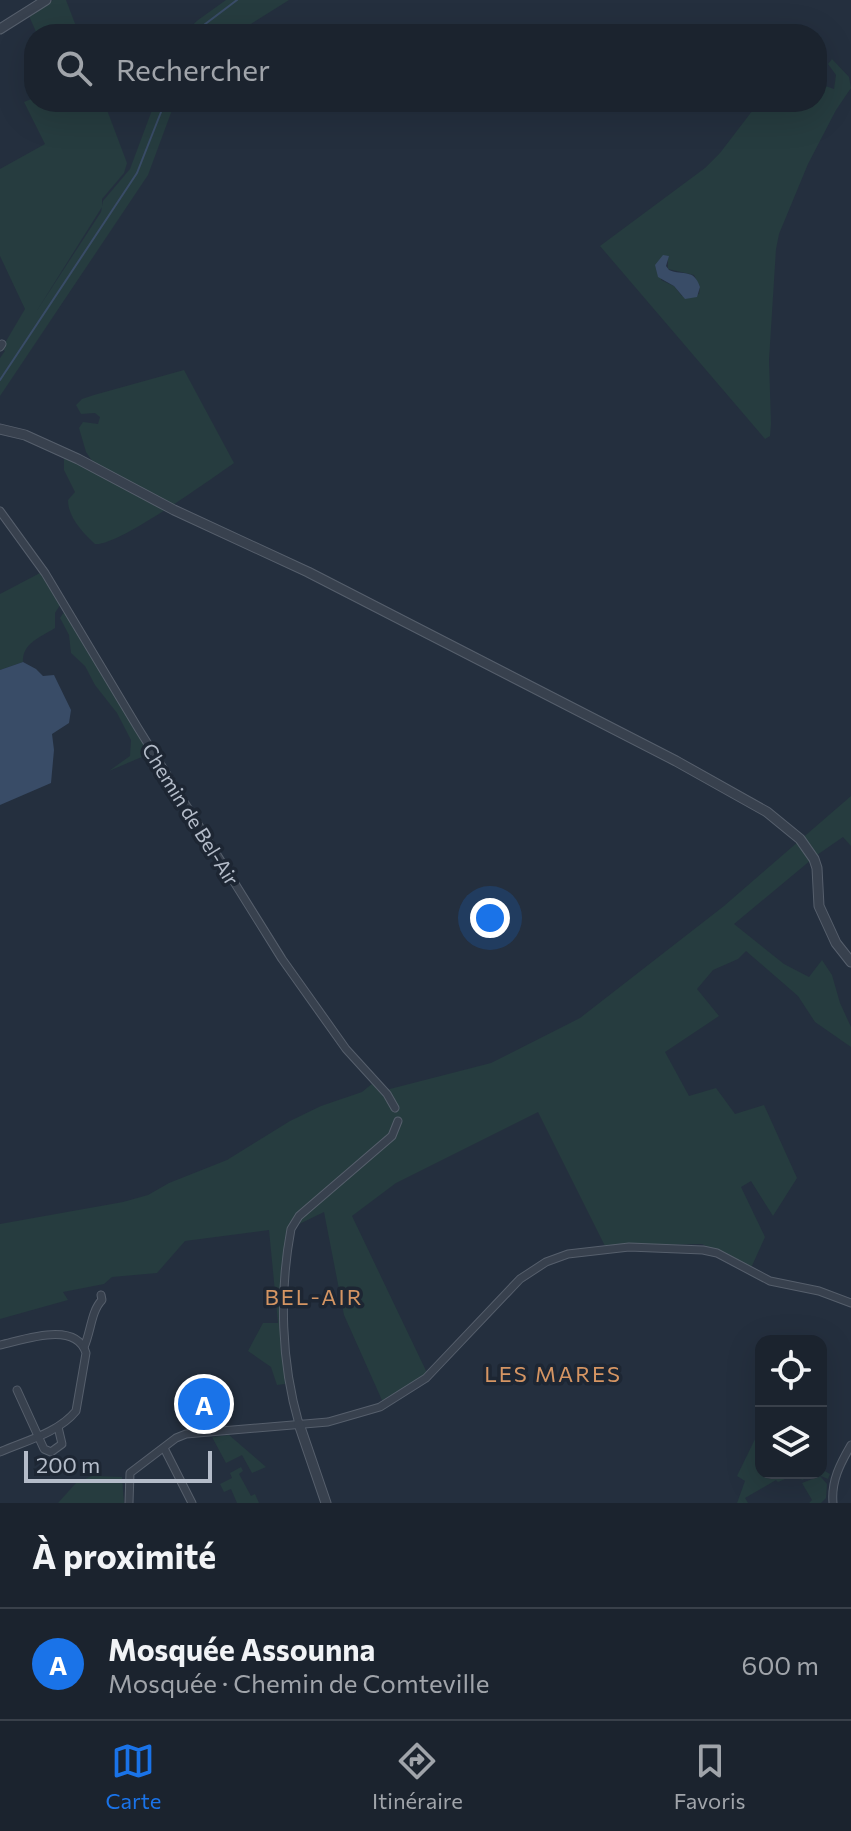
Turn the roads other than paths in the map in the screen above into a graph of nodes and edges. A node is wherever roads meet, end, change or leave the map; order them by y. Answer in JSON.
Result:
{"nodes":[{"id":1,"x":46,"y":0,"type":"edge"},
{"id":2,"x":0,"y":29,"type":"edge"},
{"id":3,"x":0,"y":429,"type":"edge"},
{"id":4,"x":0,"y":511,"type":"edge"},
{"id":5,"x":851,"y":962,"type":"edge"},
{"id":6,"x":395,"y":1108,"type":"dead end"},
{"id":7,"x":398,"y":1121,"type":"dead end"},
{"id":8,"x":101,"y":1295,"type":"dead end"},
{"id":9,"x":851,"y":1303,"type":"edge"},
{"id":10,"x":81,"y":1344,"type":"junction"},
{"id":11,"x":0,"y":1345,"type":"edge"},
{"id":12,"x":17,"y":1390,"type":"dead end"},
{"id":13,"x":299,"y":1424,"type":"junction"},
{"id":14,"x":58,"y":1427,"type":"junction"},
{"id":15,"x":37,"y":1436,"type":"junction"},
{"id":16,"x":851,"y":1445,"type":"edge"},
{"id":17,"x":164,"y":1448,"type":"junction"},
{"id":18,"x":0,"y":1452,"type":"edge"},
{"id":19,"x":129,"y":1503,"type":"edge"},
{"id":20,"x":192,"y":1503,"type":"edge"},
{"id":21,"x":326,"y":1503,"type":"edge"},
{"id":22,"x":833,"y":1503,"type":"edge"}],
"edges":[{"from":1,"to":2,"type":"street"},
{"from":3,"to":5,"type":"street"},
{"from":4,"to":6,"type":"street","name":"Chemin de Bel-Air"},
{"from":7,"to":13,"type":"street"},
{"from":8,"to":10,"type":"street"},
{"from":9,"to":13,"type":"street"},
{"from":10,"to":11,"type":"street"},
{"from":10,"to":14,"type":"street"},
{"from":12,"to":15,"type":"street"},
{"from":13,"to":17,"type":"street"},
{"from":13,"to":21,"type":"street"},
{"from":14,"to":15,"type":"street"},
{"from":14,"to":15,"type":"street"},
{"from":15,"to":18,"type":"street"},
{"from":16,"to":22,"type":"street"},
{"from":17,"to":19,"type":"street"},
{"from":17,"to":20,"type":"street"}]}
